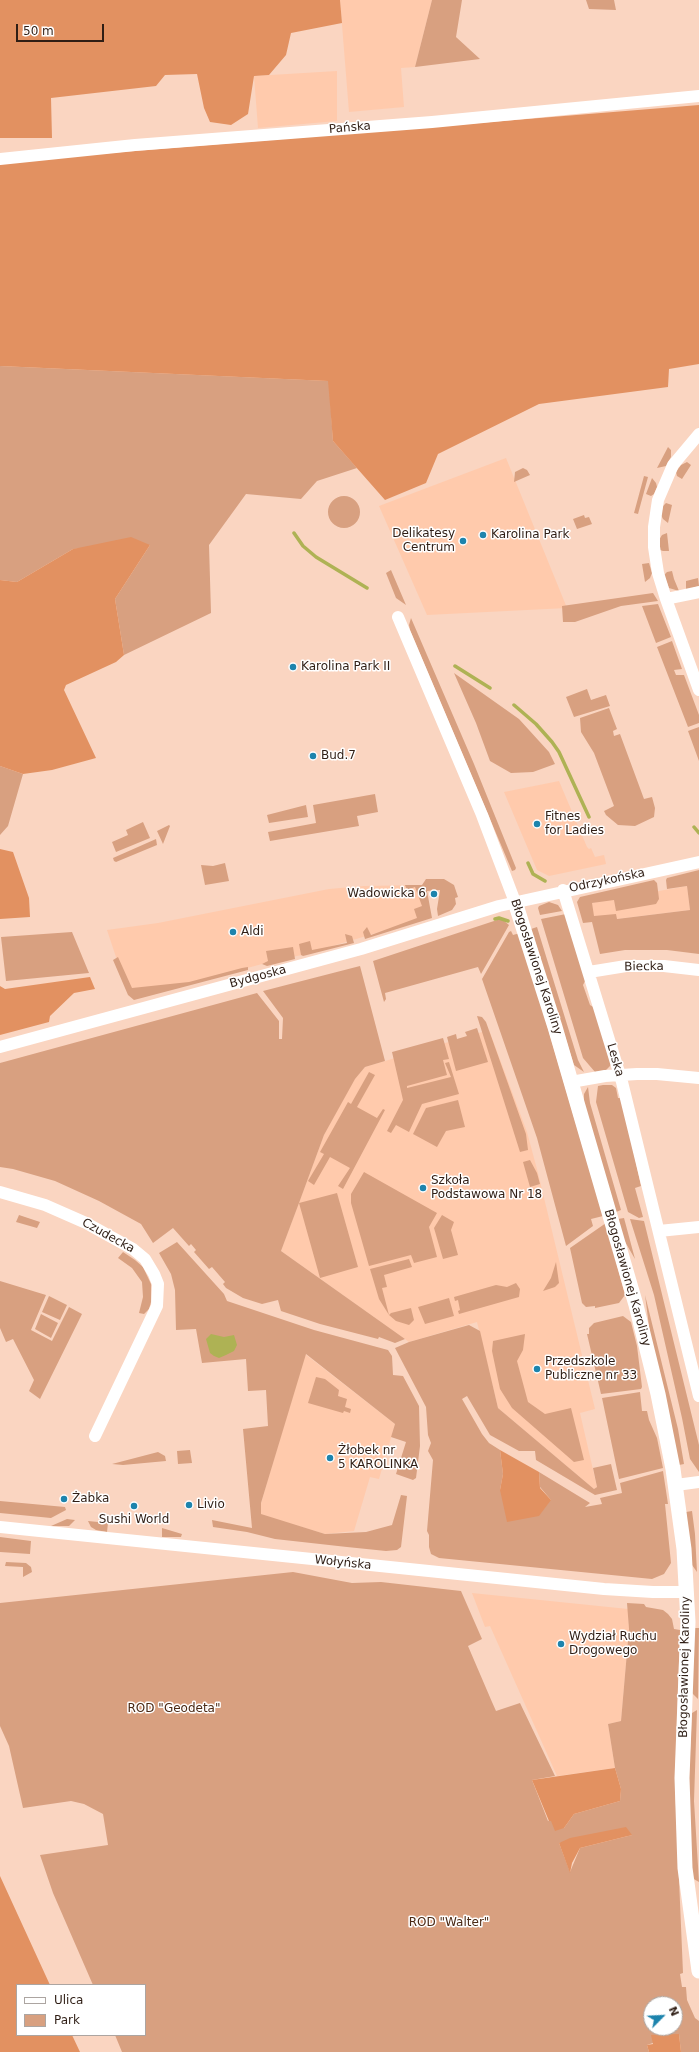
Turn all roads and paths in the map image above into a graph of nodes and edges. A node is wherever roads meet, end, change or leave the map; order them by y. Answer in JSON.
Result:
{"nodes":[{"id":1,"x":699,"y":96,"type":"edge"},
{"id":2,"x":0,"y":159,"type":"edge"},
{"id":3,"x":699,"y":434,"type":"edge"},
{"id":4,"x":699,"y":592,"type":"edge"},
{"id":5,"x":666,"y":599,"type":"junction"},
{"id":6,"x":398,"y":617,"type":"dead end"},
{"id":7,"x":699,"y":690,"type":"edge"},
{"id":8,"x":699,"y":862,"type":"edge"},
{"id":9,"x":563,"y":890,"type":"junction"},
{"id":10,"x":515,"y":902,"type":"junction"},
{"id":11,"x":699,"y":970,"type":"edge"},
{"id":12,"x":589,"y":972,"type":"junction"},
{"id":13,"x":0,"y":1047,"type":"edge"},
{"id":14,"x":620,"y":1075,"type":"junction"},
{"id":15,"x":699,"y":1078,"type":"edge"},
{"id":16,"x":571,"y":1082,"type":"junction"},
{"id":17,"x":0,"y":1192,"type":"edge"},
{"id":18,"x":699,"y":1227,"type":"edge"},
{"id":19,"x":659,"y":1231,"type":"junction"},
{"id":20,"x":699,"y":1396,"type":"edge"},
{"id":21,"x":95,"y":1436,"type":"dead end"},
{"id":22,"x":699,"y":1482,"type":"edge"},
{"id":23,"x":676,"y":1485,"type":"junction"},
{"id":24,"x":0,"y":1527,"type":"edge"},
{"id":25,"x":687,"y":1592,"type":"junction"},
{"id":26,"x":693,"y":1888,"type":"edge"},
{"id":27,"x":699,"y":1971,"type":"edge"}],
"edges":[{"from":1,"to":2,"type":"street","name":"Pańska"},
{"from":3,"to":5,"type":"street"},
{"from":4,"to":5,"type":"street"},
{"from":5,"to":7,"type":"street"},
{"from":6,"to":10,"type":"street","name":"Błogosławionej Karoliny"},
{"from":8,"to":9,"type":"street","name":"Odrzykońska"},
{"from":9,"to":10,"type":"street","name":"Odrzykońska"},
{"from":9,"to":12,"type":"street","name":"Leska"},
{"from":10,"to":13,"type":"street","name":"Bydgoska"},
{"from":10,"to":16,"type":"street","name":"Błogosławionej Karoliny"},
{"from":11,"to":12,"type":"street","name":"Biecka"},
{"from":12,"to":14,"type":"street","name":"Leska"},
{"from":14,"to":15,"type":"street"},
{"from":14,"to":16,"type":"street"},
{"from":14,"to":19,"type":"street","name":"Leska"},
{"from":16,"to":23,"type":"street","name":"Błogosławionej Karoliny"},
{"from":17,"to":21,"type":"street","name":"Czudecka"},
{"from":18,"to":19,"type":"street"},
{"from":19,"to":20,"type":"street","name":"Leska"},
{"from":22,"to":23,"type":"street"},
{"from":23,"to":25,"type":"street","name":"Błogosławionej Karoliny"},
{"from":24,"to":25,"type":"street","name":"Wołyńska"},
{"from":25,"to":26,"type":"street","name":"Błogosławionej Karoliny"},
{"from":26,"to":27,"type":"street","name":"Błogosławionej Karoliny"}]}
